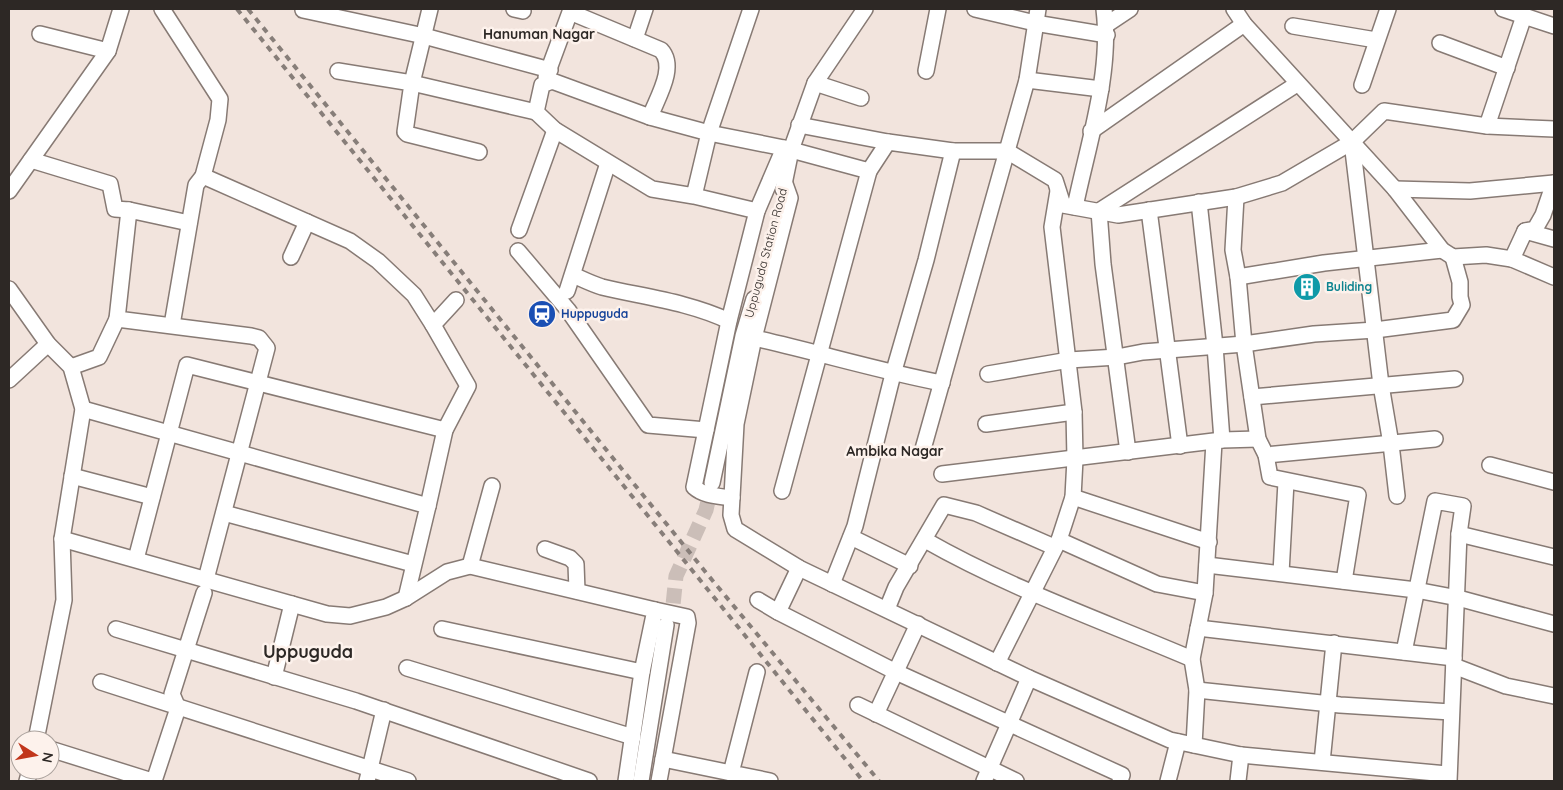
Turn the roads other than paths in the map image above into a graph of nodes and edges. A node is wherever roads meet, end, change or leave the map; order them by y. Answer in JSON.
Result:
{"nodes":[{"id":1,"x":121,"y":9,"type":"edge"},
{"id":2,"x":162,"y":9,"type":"edge"},
{"id":3,"x":430,"y":9,"type":"edge"},
{"id":4,"x":645,"y":9,"type":"edge"},
{"id":5,"x":751,"y":9,"type":"edge"},
{"id":6,"x":865,"y":9,"type":"edge"},
{"id":7,"x":938,"y":9,"type":"edge"},
{"id":8,"x":975,"y":9,"type":"edge"},
{"id":9,"x":1104,"y":9,"type":"edge"},
{"id":10,"x":1130,"y":9,"type":"edge"},
{"id":11,"x":1234,"y":9,"type":"edge"},
{"id":12,"x":1388,"y":9,"type":"edge"},
{"id":13,"x":1503,"y":9,"type":"edge"},
{"id":14,"x":303,"y":10,"type":"dead end"},
{"id":15,"x":571,"y":10,"type":"edge"},
{"id":16,"x":1037,"y":16,"type":"edge"},
{"id":17,"x":1524,"y":16,"type":"junction"},
{"id":18,"x":1244,"y":24,"type":"junction"},
{"id":19,"x":1293,"y":26,"type":"dead end"},
{"id":20,"x":1554,"y":26,"type":"edge"},
{"id":21,"x":1106,"y":30,"type":"junction"},
{"id":22,"x":40,"y":34,"type":"dead end"},
{"id":23,"x":424,"y":36,"type":"junction"},
{"id":24,"x":635,"y":39,"type":"junction"},
{"id":25,"x":1376,"y":40,"type":"junction"},
{"id":26,"x":1440,"y":44,"type":"dead end"},
{"id":27,"x":108,"y":51,"type":"junction"},
{"id":28,"x":1507,"y":68,"type":"junction"},
{"id":29,"x":550,"y":70,"type":"junction"},
{"id":30,"x":338,"y":71,"type":"dead end"},
{"id":31,"x":926,"y":71,"type":"dead end"},
{"id":32,"x":1027,"y":80,"type":"junction"},
{"id":33,"x":412,"y":83,"type":"junction"},
{"id":34,"x":815,"y":83,"type":"junction"},
{"id":35,"x":1297,"y":84,"type":"junction"},
{"id":36,"x":542,"y":85,"type":"junction"},
{"id":37,"x":1362,"y":85,"type":"dead end"},
{"id":38,"x":1101,"y":89,"type":"junction"},
{"id":39,"x":861,"y":98,"type":"dead end"},
{"id":40,"x":536,"y":112,"type":"junction"},
{"id":41,"x":650,"y":117,"type":"junction"},
{"id":42,"x":799,"y":126,"type":"junction"},
{"id":43,"x":1487,"y":126,"type":"junction"},
{"id":44,"x":1554,"y":129,"type":"edge"},
{"id":45,"x":555,"y":130,"type":"junction"},
{"id":46,"x":1091,"y":131,"type":"junction"},
{"id":47,"x":710,"y":133,"type":"junction"},
{"id":48,"x":888,"y":142,"type":"junction"},
{"id":49,"x":1352,"y":142,"type":"junction"},
{"id":50,"x":787,"y":149,"type":"junction"},
{"id":51,"x":1007,"y":150,"type":"junction"},
{"id":52,"x":953,"y":151,"type":"junction"},
{"id":53,"x":479,"y":152,"type":"dead end"},
{"id":54,"x":31,"y":160,"type":"junction"},
{"id":55,"x":608,"y":162,"type":"junction"},
{"id":56,"x":869,"y":171,"type":"junction"},
{"id":57,"x":203,"y":176,"type":"junction"},
{"id":58,"x":784,"y":181,"type":"junction"},
{"id":59,"x":1554,"y":183,"type":"edge"},
{"id":60,"x":1058,"y":187,"type":"junction"},
{"id":61,"x":9,"y":189,"type":"edge"},
{"id":62,"x":1395,"y":189,"type":"junction"},
{"id":63,"x":694,"y":196,"type":"junction"},
{"id":64,"x":1236,"y":197,"type":"junction"},
{"id":65,"x":1199,"y":202,"type":"junction"},
{"id":66,"x":1075,"y":207,"type":"junction"},
{"id":67,"x":129,"y":210,"type":"junction"},
{"id":68,"x":1099,"y":210,"type":"junction"},
{"id":69,"x":1149,"y":210,"type":"junction"},
{"id":70,"x":757,"y":211,"type":"junction"},
{"id":71,"x":1549,"y":216,"type":"edge"},
{"id":72,"x":307,"y":222,"type":"junction"},
{"id":73,"x":189,"y":223,"type":"junction"},
{"id":74,"x":519,"y":230,"type":"dead end"},
{"id":75,"x":1525,"y":231,"type":"junction"},
{"id":76,"x":1554,"y":239,"type":"edge"},
{"id":77,"x":518,"y":251,"type":"dead end"},
{"id":78,"x":1448,"y":253,"type":"junction"},
{"id":79,"x":291,"y":257,"type":"dead end"},
{"id":80,"x":1365,"y":258,"type":"junction"},
{"id":81,"x":1512,"y":260,"type":"junction"},
{"id":82,"x":573,"y":275,"type":"junction"},
{"id":83,"x":1238,"y":277,"type":"junction"},
{"id":84,"x":1554,"y":277,"type":"edge"},
{"id":85,"x":9,"y":289,"type":"edge"},
{"id":86,"x":567,"y":291,"type":"dead end"},
{"id":87,"x":456,"y":300,"type":"dead end"},
{"id":88,"x":116,"y":319,"type":"junction"},
{"id":89,"x":728,"y":321,"type":"junction"},
{"id":90,"x":172,"y":325,"type":"junction"},
{"id":91,"x":433,"y":325,"type":"junction"},
{"id":92,"x":1376,"y":330,"type":"junction"},
{"id":93,"x":754,"y":338,"type":"junction"},
{"id":94,"x":48,"y":344,"type":"junction"},
{"id":95,"x":1244,"y":344,"type":"junction"},
{"id":96,"x":1215,"y":346,"type":"junction"},
{"id":97,"x":1167,"y":350,"type":"junction"},
{"id":98,"x":820,"y":352,"type":"junction"},
{"id":99,"x":1118,"y":357,"type":"junction"},
{"id":100,"x":1069,"y":360,"type":"junction"},
{"id":101,"x":71,"y":367,"type":"junction"},
{"id":102,"x":11,"y":372,"type":"edge"},
{"id":103,"x":893,"y":374,"type":"junction"},
{"id":104,"x":988,"y":374,"type":"dead end"},
{"id":105,"x":1455,"y":379,"type":"dead end"},
{"id":106,"x":258,"y":383,"type":"junction"},
{"id":107,"x":942,"y":383,"type":"junction"},
{"id":108,"x":1381,"y":385,"type":"junction"},
{"id":109,"x":1252,"y":397,"type":"junction"},
{"id":110,"x":82,"y":409,"type":"junction"},
{"id":111,"x":1074,"y":412,"type":"junction"},
{"id":112,"x":986,"y":424,"type":"dead end"},
{"id":113,"x":445,"y":430,"type":"junction"},
{"id":114,"x":706,"y":430,"type":"junction"},
{"id":115,"x":170,"y":433,"type":"junction"},
{"id":116,"x":1258,"y":439,"type":"junction"},
{"id":117,"x":1435,"y":439,"type":"dead end"},
{"id":118,"x":1218,"y":441,"type":"junction"},
{"id":119,"x":1391,"y":444,"type":"junction"},
{"id":120,"x":1180,"y":446,"type":"junction"},
{"id":121,"x":923,"y":449,"type":"dead end"},
{"id":122,"x":239,"y":452,"type":"junction"},
{"id":123,"x":1128,"y":452,"type":"junction"},
{"id":124,"x":1266,"y":455,"type":"junction"},
{"id":125,"x":1075,"y":458,"type":"junction"},
{"id":126,"x":1490,"y":464,"type":"dead end"},
{"id":127,"x":942,"y":474,"type":"dead end"},
{"id":128,"x":72,"y":476,"type":"junction"},
{"id":129,"x":1286,"y":482,"type":"junction"},
{"id":130,"x":1554,"y":482,"type":"edge"},
{"id":131,"x":712,"y":483,"type":"tunnel mouth"},
{"id":132,"x":492,"y":486,"type":"dead end"},
{"id":133,"x":782,"y":491,"type":"dead end"},
{"id":134,"x":1397,"y":496,"type":"dead end"},
{"id":135,"x":152,"y":497,"type":"junction"},
{"id":136,"x":1073,"y":497,"type":"junction"},
{"id":137,"x":732,"y":498,"type":"junction"},
{"id":138,"x":428,"y":506,"type":"junction"},
{"id":139,"x":224,"y":513,"type":"junction"},
{"id":140,"x":1459,"y":534,"type":"junction"},
{"id":141,"x":851,"y":538,"type":"junction"},
{"id":142,"x":62,"y":540,"type":"junction"},
{"id":143,"x":924,"y":540,"type":"junction"},
{"id":144,"x":1209,"y":542,"type":"junction"},
{"id":145,"x":1056,"y":543,"type":"junction"},
{"id":146,"x":545,"y":549,"type":"dead end"},
{"id":147,"x":1554,"y":557,"type":"edge"},
{"id":148,"x":136,"y":560,"type":"junction"},
{"id":149,"x":413,"y":564,"type":"junction"},
{"id":150,"x":1207,"y":565,"type":"junction"},
{"id":151,"x":470,"y":566,"type":"junction"},
{"id":152,"x":910,"y":566,"type":"junction"},
{"id":153,"x":799,"y":568,"type":"junction"},
{"id":154,"x":1281,"y":573,"type":"junction"},
{"id":155,"x":1344,"y":581,"type":"junction"},
{"id":156,"x":832,"y":584,"type":"junction"},
{"id":157,"x":205,"y":586,"type":"junction"},
{"id":158,"x":1416,"y":590,"type":"junction"},
{"id":159,"x":577,"y":591,"type":"junction"},
{"id":160,"x":1032,"y":592,"type":"junction"},
{"id":161,"x":1205,"y":593,"type":"junction"},
{"id":162,"x":406,"y":598,"type":"junction"},
{"id":163,"x":1458,"y":598,"type":"junction"},
{"id":164,"x":758,"y":600,"type":"dead end"},
{"id":165,"x":292,"y":604,"type":"junction"},
{"id":166,"x":887,"y":609,"type":"junction"},
{"id":167,"x":655,"y":610,"type":"junction"},
{"id":168,"x":778,"y":612,"type":"junction"},
{"id":169,"x":918,"y":624,"type":"junction"},
{"id":170,"x":1554,"y":624,"type":"edge"},
{"id":171,"x":666,"y":625,"type":"tunnel mouth"},
{"id":172,"x":1198,"y":628,"type":"junction"},
{"id":173,"x":116,"y":629,"type":"dead end"},
{"id":174,"x":442,"y":629,"type":"dead end"},
{"id":175,"x":1334,"y":643,"type":"junction"},
{"id":176,"x":185,"y":649,"type":"junction"},
{"id":177,"x":1404,"y":652,"type":"junction"},
{"id":178,"x":1192,"y":659,"type":"junction"},
{"id":179,"x":1454,"y":662,"type":"junction"},
{"id":180,"x":998,"y":663,"type":"junction"},
{"id":181,"x":407,"y":668,"type":"dead end"},
{"id":182,"x":642,"y":672,"type":"junction"},
{"id":183,"x":757,"y":672,"type":"dead end"},
{"id":184,"x":896,"y":672,"type":"junction"},
{"id":185,"x":274,"y":676,"type":"junction"},
{"id":186,"x":1029,"y":678,"type":"junction"},
{"id":187,"x":100,"y":682,"type":"dead end"},
{"id":188,"x":1197,"y":690,"type":"junction"},
{"id":189,"x":1554,"y":696,"type":"edge"},
{"id":190,"x":1328,"y":704,"type":"junction"},
{"id":191,"x":858,"y":705,"type":"dead end"},
{"id":192,"x":178,"y":708,"type":"junction"},
{"id":193,"x":384,"y":710,"type":"junction"},
{"id":194,"x":1451,"y":712,"type":"junction"},
{"id":195,"x":876,"y":714,"type":"junction"},
{"id":196,"x":1009,"y":724,"type":"junction"},
{"id":197,"x":38,"y":730,"type":"edge"},
{"id":198,"x":633,"y":737,"type":"junction"},
{"id":199,"x":1178,"y":742,"type":"junction"},
{"id":200,"x":1194,"y":745,"type":"junction"},
{"id":201,"x":60,"y":752,"type":"edge"},
{"id":202,"x":1242,"y":755,"type":"junction"},
{"id":203,"x":663,"y":759,"type":"junction"},
{"id":204,"x":1322,"y":762,"type":"junction"},
{"id":205,"x":731,"y":772,"type":"junction"},
{"id":206,"x":1359,"y":774,"type":"edge"},
{"id":207,"x":368,"y":775,"type":"edge"},
{"id":208,"x":987,"y":775,"type":"edge"},
{"id":209,"x":1448,"y":778,"type":"edge"},
{"id":210,"x":153,"y":781,"type":"edge"},
{"id":211,"x":408,"y":781,"type":"edge"},
{"id":212,"x":589,"y":781,"type":"edge"},
{"id":213,"x":626,"y":781,"type":"edge"},
{"id":214,"x":641,"y":781,"type":"edge"},
{"id":215,"x":659,"y":781,"type":"edge"},
{"id":216,"x":770,"y":781,"type":"edge"},
{"id":217,"x":1016,"y":781,"type":"edge"},
{"id":218,"x":1120,"y":781,"type":"edge"},
{"id":219,"x":1168,"y":781,"type":"edge"},
{"id":220,"x":1238,"y":781,"type":"edge"}],
"edges":[{"from":1,"to":27,"type":"street"},
{"from":2,"to":57,"type":"street"},
{"from":3,"to":23,"type":"street"},
{"from":4,"to":24,"type":"street"},
{"from":5,"to":47,"type":"street"},
{"from":6,"to":34,"type":"street","name":"Uppuguda Station Road"},
{"from":7,"to":31,"type":"street"},
{"from":8,"to":16,"type":"street"},
{"from":9,"to":21,"type":"street"},
{"from":10,"to":21,"type":"street"},
{"from":11,"to":18,"type":"street"},
{"from":12,"to":25,"type":"street"},
{"from":13,"to":17,"type":"street"},
{"from":14,"to":23,"type":"street"},
{"from":15,"to":24,"type":"street"},
{"from":15,"to":29,"type":"street"},
{"from":16,"to":21,"type":"street"},
{"from":16,"to":32,"type":"street"},
{"from":17,"to":20,"type":"street"},
{"from":17,"to":28,"type":"street"},
{"from":18,"to":35,"type":"street"},
{"from":18,"to":46,"type":"street"},
{"from":19,"to":25,"type":"street"},
{"from":21,"to":38,"type":"street"},
{"from":22,"to":27,"type":"street"},
{"from":23,"to":29,"type":"street"},
{"from":23,"to":33,"type":"street"},
{"from":24,"to":41,"type":"street"},
{"from":25,"to":37,"type":"street"},
{"from":26,"to":28,"type":"street"},
{"from":27,"to":54,"type":"street"},
{"from":28,"to":43,"type":"street"},
{"from":29,"to":36,"type":"street"},
{"from":30,"to":33,"type":"street"},
{"from":32,"to":38,"type":"street"},
{"from":32,"to":51,"type":"street"},
{"from":33,"to":40,"type":"street"},
{"from":33,"to":53,"type":"street"},
{"from":34,"to":39,"type":"street"},
{"from":34,"to":42,"type":"street","name":"Uppuguda Station Road"},
{"from":35,"to":49,"type":"street"},
{"from":35,"to":68,"type":"street"},
{"from":36,"to":40,"type":"street"},
{"from":36,"to":41,"type":"street"},
{"from":38,"to":46,"type":"street"},
{"from":40,"to":45,"type":"street"},
{"from":41,"to":47,"type":"street"},
{"from":42,"to":48,"type":"street"},
{"from":42,"to":50,"type":"street","name":"Uppuguda Station Road"},
{"from":43,"to":44,"type":"street"},
{"from":43,"to":49,"type":"street"},
{"from":45,"to":55,"type":"street"},
{"from":45,"to":74,"type":"street"},
{"from":46,"to":66,"type":"street"},
{"from":47,"to":50,"type":"street"},
{"from":47,"to":63,"type":"street"},
{"from":48,"to":52,"type":"street"},
{"from":48,"to":56,"type":"street"},
{"from":49,"to":62,"type":"street"},
{"from":49,"to":64,"type":"street"},
{"from":49,"to":80,"type":"street"},
{"from":50,"to":56,"type":"street"},
{"from":50,"to":58,"type":"street","name":"Uppuguda Station Road"},
{"from":50,"to":70,"type":"street"},
{"from":51,"to":52,"type":"street"},
{"from":51,"to":60,"type":"street"},
{"from":51,"to":107,"type":"street"},
{"from":52,"to":103,"type":"street"},
{"from":54,"to":61,"type":"street"},
{"from":54,"to":67,"type":"street"},
{"from":55,"to":63,"type":"street"},
{"from":55,"to":82,"type":"street"},
{"from":56,"to":98,"type":"street"},
{"from":57,"to":72,"type":"street"},
{"from":57,"to":73,"type":"street"},
{"from":58,"to":93,"type":"street"},
{"from":58,"to":131,"type":"street","name":"Uppuguda Station Road"},
{"from":59,"to":62,"type":"street"},
{"from":59,"to":71,"type":"street"},
{"from":60,"to":66,"type":"street"},
{"from":60,"to":100,"type":"street"},
{"from":62,"to":78,"type":"street"},
{"from":63,"to":70,"type":"street"},
{"from":64,"to":65,"type":"street"},
{"from":64,"to":83,"type":"street"},
{"from":65,"to":69,"type":"street"},
{"from":65,"to":96,"type":"street"},
{"from":66,"to":68,"type":"street"},
{"from":67,"to":73,"type":"street"},
{"from":67,"to":88,"type":"street"},
{"from":68,"to":69,"type":"street"},
{"from":68,"to":99,"type":"street"},
{"from":69,"to":97,"type":"street"},
{"from":70,"to":89,"type":"street"},
{"from":71,"to":75,"type":"street"},
{"from":72,"to":79,"type":"street"},
{"from":72,"to":91,"type":"street"},
{"from":73,"to":90,"type":"street"},
{"from":75,"to":76,"type":"street"},
{"from":75,"to":81,"type":"street"},
{"from":77,"to":114,"type":"street"},
{"from":78,"to":80,"type":"street"},
{"from":78,"to":81,"type":"street"},
{"from":78,"to":92,"type":"street"},
{"from":80,"to":83,"type":"street"},
{"from":80,"to":92,"type":"street"},
{"from":81,"to":84,"type":"street"},
{"from":82,"to":86,"type":"street"},
{"from":82,"to":89,"type":"street"},
{"from":83,"to":95,"type":"street"},
{"from":85,"to":94,"type":"street"},
{"from":87,"to":91,"type":"street"},
{"from":88,"to":90,"type":"street"},
{"from":88,"to":101,"type":"street"},
{"from":89,"to":114,"type":"street"},
{"from":90,"to":106,"type":"street"},
{"from":91,"to":113,"type":"street"},
{"from":92,"to":95,"type":"street"},
{"from":92,"to":108,"type":"street"},
{"from":93,"to":98,"type":"street"},
{"from":93,"to":137,"type":"street"},
{"from":94,"to":101,"type":"street"},
{"from":94,"to":102,"type":"street"},
{"from":95,"to":96,"type":"street"},
{"from":95,"to":109,"type":"street"},
{"from":96,"to":97,"type":"street"},
{"from":96,"to":118,"type":"street"},
{"from":97,"to":99,"type":"street"},
{"from":97,"to":120,"type":"street"},
{"from":98,"to":103,"type":"street"},
{"from":98,"to":133,"type":"street"},
{"from":99,"to":100,"type":"street"},
{"from":99,"to":123,"type":"street"},
{"from":100,"to":104,"type":"street"},
{"from":100,"to":111,"type":"street"},
{"from":101,"to":110,"type":"street"},
{"from":103,"to":107,"type":"street"},
{"from":103,"to":141,"type":"street"},
{"from":105,"to":108,"type":"street"},
{"from":106,"to":113,"type":"street"},
{"from":106,"to":115,"type":"street"},
{"from":106,"to":122,"type":"street"},
{"from":107,"to":121,"type":"street"},
{"from":108,"to":109,"type":"street"},
{"from":108,"to":119,"type":"street"},
{"from":109,"to":116,"type":"street"},
{"from":110,"to":115,"type":"street"},
{"from":110,"to":128,"type":"street"},
{"from":111,"to":112,"type":"street"},
{"from":111,"to":125,"type":"street"},
{"from":113,"to":138,"type":"street"},
{"from":114,"to":137,"type":"street"},
{"from":115,"to":122,"type":"street"},
{"from":115,"to":135,"type":"street"},
{"from":116,"to":118,"type":"street"},
{"from":116,"to":124,"type":"street"},
{"from":117,"to":119,"type":"street"},
{"from":118,"to":120,"type":"street"},
{"from":118,"to":144,"type":"street"},
{"from":119,"to":124,"type":"street"},
{"from":119,"to":134,"type":"street"},
{"from":120,"to":123,"type":"street"},
{"from":122,"to":138,"type":"street"},
{"from":122,"to":139,"type":"street"},
{"from":123,"to":125,"type":"street"},
{"from":124,"to":129,"type":"street"},
{"from":125,"to":127,"type":"street"},
{"from":125,"to":136,"type":"street"},
{"from":126,"to":130,"type":"street"},
{"from":128,"to":135,"type":"street"},
{"from":128,"to":142,"type":"street"},
{"from":129,"to":154,"type":"street"},
{"from":129,"to":155,"type":"street"},
{"from":132,"to":151,"type":"street"},
{"from":135,"to":148,"type":"street"},
{"from":136,"to":144,"type":"street"},
{"from":136,"to":145,"type":"street"},
{"from":137,"to":153,"type":"street"},
{"from":138,"to":149,"type":"street"},
{"from":139,"to":149,"type":"street"},
{"from":139,"to":157,"type":"street"},
{"from":140,"to":147,"type":"street"},
{"from":140,"to":158,"type":"street"},
{"from":140,"to":163,"type":"street"},
{"from":141,"to":152,"type":"street"},
{"from":141,"to":156,"type":"street"},
{"from":142,"to":148,"type":"street"},
{"from":142,"to":197,"type":"street"},
{"from":143,"to":145,"type":"street"},
{"from":143,"to":152,"type":"street"},
{"from":143,"to":160,"type":"street"},
{"from":144,"to":150,"type":"street"},
{"from":145,"to":160,"type":"street"},
{"from":145,"to":161,"type":"street"},
{"from":146,"to":159,"type":"street"},
{"from":148,"to":157,"type":"street"},
{"from":149,"to":162,"type":"street"},
{"from":150,"to":154,"type":"street"},
{"from":150,"to":161,"type":"street"},
{"from":151,"to":159,"type":"street"},
{"from":151,"to":162,"type":"street"},
{"from":152,"to":166,"type":"street"},
{"from":153,"to":156,"type":"street"},
{"from":153,"to":168,"type":"street"},
{"from":154,"to":155,"type":"street"},
{"from":155,"to":158,"type":"street"},
{"from":156,"to":166,"type":"street"},
{"from":157,"to":165,"type":"street"},
{"from":157,"to":176,"type":"street"},
{"from":158,"to":163,"type":"street"},
{"from":158,"to":177,"type":"street"},
{"from":159,"to":167,"type":"street"},
{"from":160,"to":178,"type":"street"},
{"from":160,"to":180,"type":"street"},
{"from":161,"to":172,"type":"street"},
{"from":162,"to":165,"type":"street"},
{"from":163,"to":170,"type":"street"},
{"from":163,"to":179,"type":"street"},
{"from":164,"to":168,"type":"street"},
{"from":165,"to":185,"type":"street"},
{"from":166,"to":169,"type":"street"},
{"from":167,"to":182,"type":"street"},
{"from":167,"to":203,"type":"street"},
{"from":168,"to":184,"type":"street"},
{"from":169,"to":180,"type":"street"},
{"from":169,"to":184,"type":"street"},
{"from":171,"to":214,"type":"street"},
{"from":172,"to":175,"type":"street"},
{"from":172,"to":178,"type":"street"},
{"from":173,"to":176,"type":"street"},
{"from":174,"to":182,"type":"street"},
{"from":175,"to":177,"type":"street"},
{"from":175,"to":190,"type":"street"},
{"from":176,"to":185,"type":"street"},
{"from":176,"to":192,"type":"street"},
{"from":177,"to":179,"type":"street"},
{"from":178,"to":188,"type":"street"},
{"from":179,"to":189,"type":"street"},
{"from":179,"to":194,"type":"street"},
{"from":180,"to":186,"type":"street"},
{"from":181,"to":198,"type":"street"},
{"from":182,"to":198,"type":"street"},
{"from":183,"to":205,"type":"street"},
{"from":184,"to":195,"type":"street"},
{"from":184,"to":196,"type":"street"},
{"from":185,"to":193,"type":"street"},
{"from":186,"to":196,"type":"street"},
{"from":186,"to":199,"type":"street"},
{"from":187,"to":192,"type":"street"},
{"from":188,"to":190,"type":"street"},
{"from":188,"to":200,"type":"street"},
{"from":190,"to":194,"type":"street"},
{"from":190,"to":204,"type":"street"},
{"from":191,"to":195,"type":"street"},
{"from":192,"to":207,"type":"street"},
{"from":192,"to":210,"type":"street"},
{"from":193,"to":207,"type":"street"},
{"from":193,"to":212,"type":"street"},
{"from":194,"to":209,"type":"street"},
{"from":195,"to":208,"type":"street"},
{"from":196,"to":208,"type":"street"},
{"from":196,"to":218,"type":"street"},
{"from":198,"to":213,"type":"street"},
{"from":199,"to":200,"type":"street"},
{"from":199,"to":219,"type":"street"},
{"from":200,"to":202,"type":"street"},
{"from":201,"to":210,"type":"street"},
{"from":202,"to":204,"type":"street"},
{"from":202,"to":220,"type":"street"},
{"from":203,"to":205,"type":"street"},
{"from":203,"to":215,"type":"street"},
{"from":204,"to":206,"type":"street"},
{"from":205,"to":216,"type":"street"},
{"from":206,"to":209,"type":"street"},
{"from":207,"to":211,"type":"street"},
{"from":208,"to":217,"type":"street"}]}
